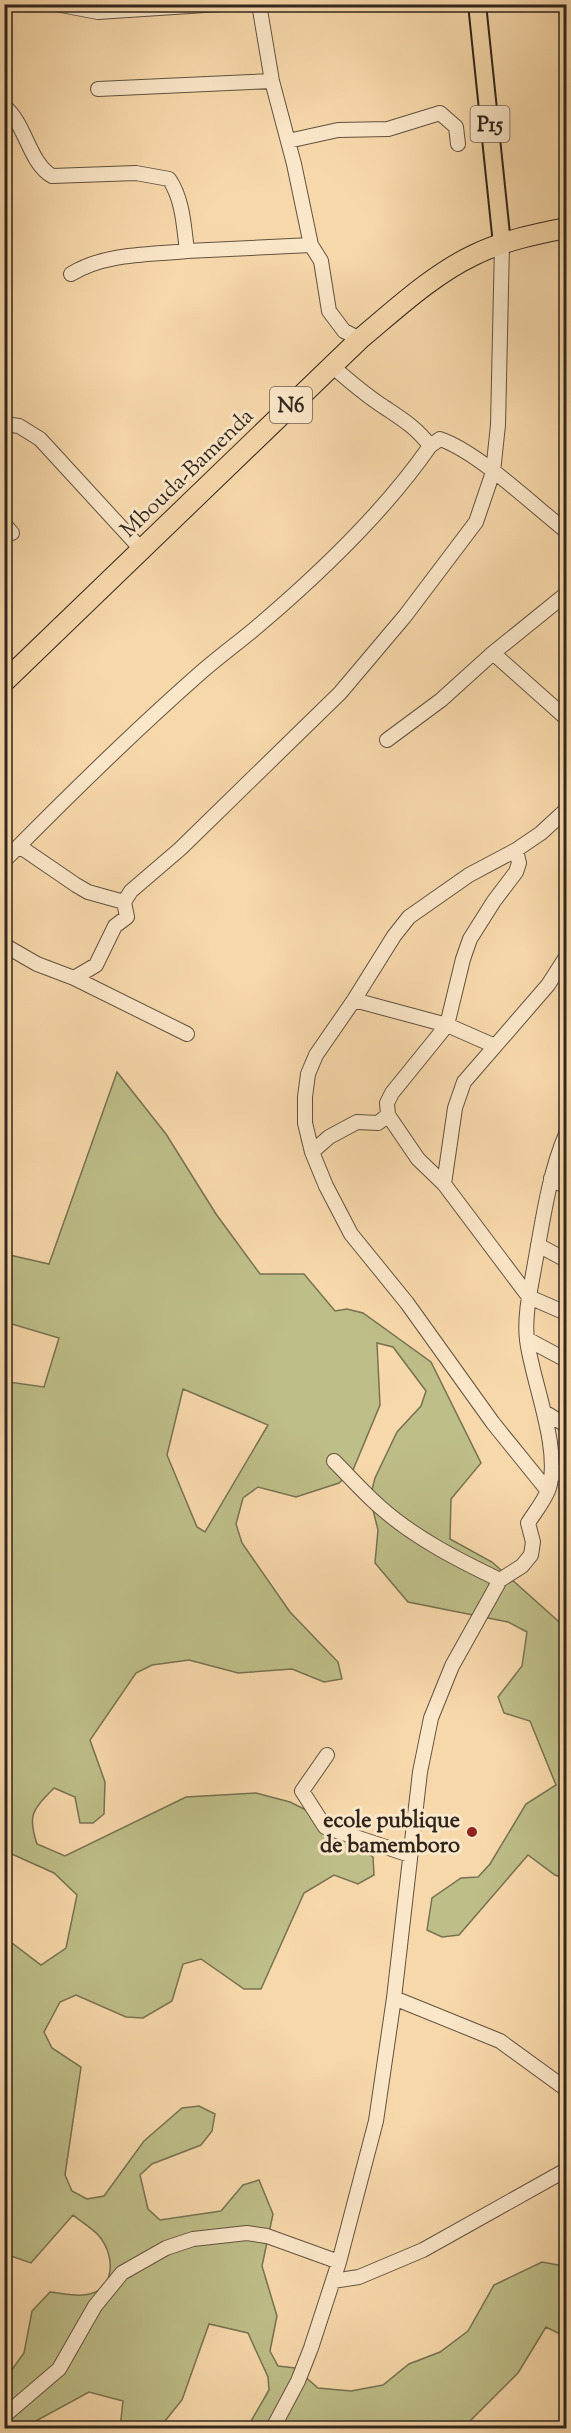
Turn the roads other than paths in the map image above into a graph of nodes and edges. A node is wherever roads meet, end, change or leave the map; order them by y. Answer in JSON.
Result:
{"nodes":[{"id":1,"x":56,"y":4,"type":"edge"},
{"id":2,"x":220,"y":4,"type":"edge"},
{"id":3,"x":259,"y":4,"type":"edge"},
{"id":4,"x":477,"y":4,"type":"edge"},
{"id":5,"x":272,"y":81,"type":"junction"},
{"id":6,"x":98,"y":89,"type":"dead end"},
{"id":7,"x":4,"y":106,"type":"edge"},
{"id":8,"x":288,"y":141,"type":"junction"},
{"id":9,"x":458,"y":144,"type":"dead end"},
{"id":10,"x":567,"y":228,"type":"edge"},
{"id":11,"x":502,"y":244,"type":"junction"},
{"id":12,"x":311,"y":245,"type":"junction"},
{"id":13,"x":187,"y":251,"type":"junction"},
{"id":14,"x":71,"y":274,"type":"dead end"},
{"id":15,"x":360,"y":339,"type":"junction"},
{"id":16,"x":332,"y":366,"type":"junction"},
{"id":17,"x":4,"y":424,"type":"edge"},
{"id":18,"x":430,"y":446,"type":"junction"},
{"id":19,"x":493,"y":472,"type":"junction"},
{"id":20,"x":567,"y":531,"type":"edge"},
{"id":21,"x":141,"y":549,"type":"junction"},
{"id":22,"x":567,"y":594,"type":"edge"},
{"id":23,"x":493,"y":653,"type":"junction"},
{"id":24,"x":4,"y":682,"type":"edge"},
{"id":25,"x":567,"y":718,"type":"edge"},
{"id":26,"x":387,"y":740,"type":"dead end"},
{"id":27,"x":567,"y":810,"type":"edge"},
{"id":28,"x":19,"y":846,"type":"junction"},
{"id":29,"x":516,"y":850,"type":"junction"},
{"id":30,"x":4,"y":861,"type":"edge"},
{"id":31,"x":124,"y":902,"type":"junction"},
{"id":32,"x":4,"y":945,"type":"edge"},
{"id":33,"x":567,"y":957,"type":"edge"},
{"id":34,"x":74,"y":978,"type":"junction"},
{"id":35,"x":354,"y":1000,"type":"junction"},
{"id":36,"x":447,"y":1025,"type":"junction"},
{"id":37,"x":187,"y":1034,"type":"dead end"},
{"id":38,"x":495,"y":1046,"type":"junction"},
{"id":39,"x":388,"y":1115,"type":"junction"},
{"id":40,"x":567,"y":1134,"type":"edge"},
{"id":41,"x":312,"y":1152,"type":"junction"},
{"id":42,"x":551,"y":1179,"type":"junction"},
{"id":43,"x":444,"y":1184,"type":"junction"},
{"id":44,"x":567,"y":1186,"type":"edge"},
{"id":45,"x":538,"y":1245,"type":"junction"},
{"id":46,"x":567,"y":1260,"type":"edge"},
{"id":47,"x":529,"y":1297,"type":"junction"},
{"id":48,"x":567,"y":1313,"type":"edge"},
{"id":49,"x":527,"y":1339,"type":"junction"},
{"id":50,"x":567,"y":1360,"type":"edge"},
{"id":51,"x":544,"y":1412,"type":"junction"},
{"id":52,"x":567,"y":1425,"type":"edge"},
{"id":53,"x":334,"y":1461,"type":"dead end"},
{"id":54,"x":553,"y":1469,"type":"junction"},
{"id":55,"x":567,"y":1477,"type":"edge"},
{"id":56,"x":548,"y":1491,"type":"junction"},
{"id":57,"x":500,"y":1580,"type":"junction"},
{"id":58,"x":327,"y":1755,"type":"dead end"},
{"id":59,"x":410,"y":1855,"type":"junction"},
{"id":60,"x":394,"y":1998,"type":"junction"},
{"id":61,"x":567,"y":2089,"type":"edge"},
{"id":62,"x":567,"y":2170,"type":"edge"},
{"id":63,"x":339,"y":2262,"type":"junction"},
{"id":64,"x":333,"y":2281,"type":"junction"},
{"id":65,"x":4,"y":2416,"type":"edge"},
{"id":66,"x":273,"y":2428,"type":"edge"}],
"edges":[{"from":1,"to":2,"type":"street"},
{"from":3,"to":5,"type":"street"},
{"from":4,"to":11,"type":"main road","number":"P15"},
{"from":5,"to":6,"type":"street"},
{"from":5,"to":8,"type":"street"},
{"from":7,"to":13,"type":"street"},
{"from":8,"to":9,"type":"street"},
{"from":8,"to":12,"type":"street"},
{"from":10,"to":11,"type":"highway","name":"Mbouda-Bamenda","number":"N6"},
{"from":11,"to":15,"type":"highway","name":"Mbouda-Bamenda","number":"N6"},
{"from":11,"to":19,"type":"street"},
{"from":12,"to":13,"type":"street"},
{"from":12,"to":15,"type":"street"},
{"from":13,"to":14,"type":"street"},
{"from":15,"to":16,"type":"highway","name":"Mbouda-Bamenda","number":"N6"},
{"from":16,"to":18,"type":"street"},
{"from":16,"to":21,"type":"highway","name":"Mbouda-Bamenda","number":"N6"},
{"from":17,"to":21,"type":"street"},
{"from":18,"to":19,"type":"street"},
{"from":18,"to":28,"type":"street"},
{"from":19,"to":20,"type":"street"},
{"from":19,"to":31,"type":"street"},
{"from":21,"to":24,"type":"highway","name":"Mbouda-Bamenda","number":"N6"},
{"from":22,"to":23,"type":"street"},
{"from":23,"to":25,"type":"street"},
{"from":23,"to":26,"type":"street"},
{"from":27,"to":29,"type":"street"},
{"from":28,"to":30,"type":"street"},
{"from":28,"to":31,"type":"street"},
{"from":29,"to":35,"type":"street"},
{"from":29,"to":36,"type":"street"},
{"from":31,"to":34,"type":"street"},
{"from":32,"to":34,"type":"street"},
{"from":33,"to":38,"type":"street"},
{"from":34,"to":37,"type":"street"},
{"from":35,"to":36,"type":"street"},
{"from":35,"to":41,"type":"street"},
{"from":36,"to":38,"type":"street"},
{"from":36,"to":39,"type":"street"},
{"from":38,"to":43,"type":"street"},
{"from":39,"to":41,"type":"street"},
{"from":39,"to":43,"type":"street"},
{"from":40,"to":42,"type":"street"},
{"from":41,"to":56,"type":"street"},
{"from":42,"to":44,"type":"street"},
{"from":42,"to":45,"type":"street"},
{"from":43,"to":47,"type":"street"},
{"from":45,"to":46,"type":"street"},
{"from":45,"to":47,"type":"street"},
{"from":47,"to":48,"type":"street"},
{"from":47,"to":49,"type":"street"},
{"from":49,"to":50,"type":"street"},
{"from":49,"to":51,"type":"street"},
{"from":51,"to":52,"type":"street"},
{"from":51,"to":54,"type":"street"},
{"from":53,"to":57,"type":"street"},
{"from":54,"to":55,"type":"street"},
{"from":54,"to":56,"type":"street"},
{"from":56,"to":57,"type":"street"},
{"from":57,"to":59,"type":"street"},
{"from":58,"to":59,"type":"street"},
{"from":59,"to":60,"type":"street"},
{"from":60,"to":61,"type":"street"},
{"from":60,"to":63,"type":"street"},
{"from":62,"to":64,"type":"street"},
{"from":63,"to":64,"type":"street"},
{"from":63,"to":65,"type":"street"},
{"from":64,"to":66,"type":"street"}]}
